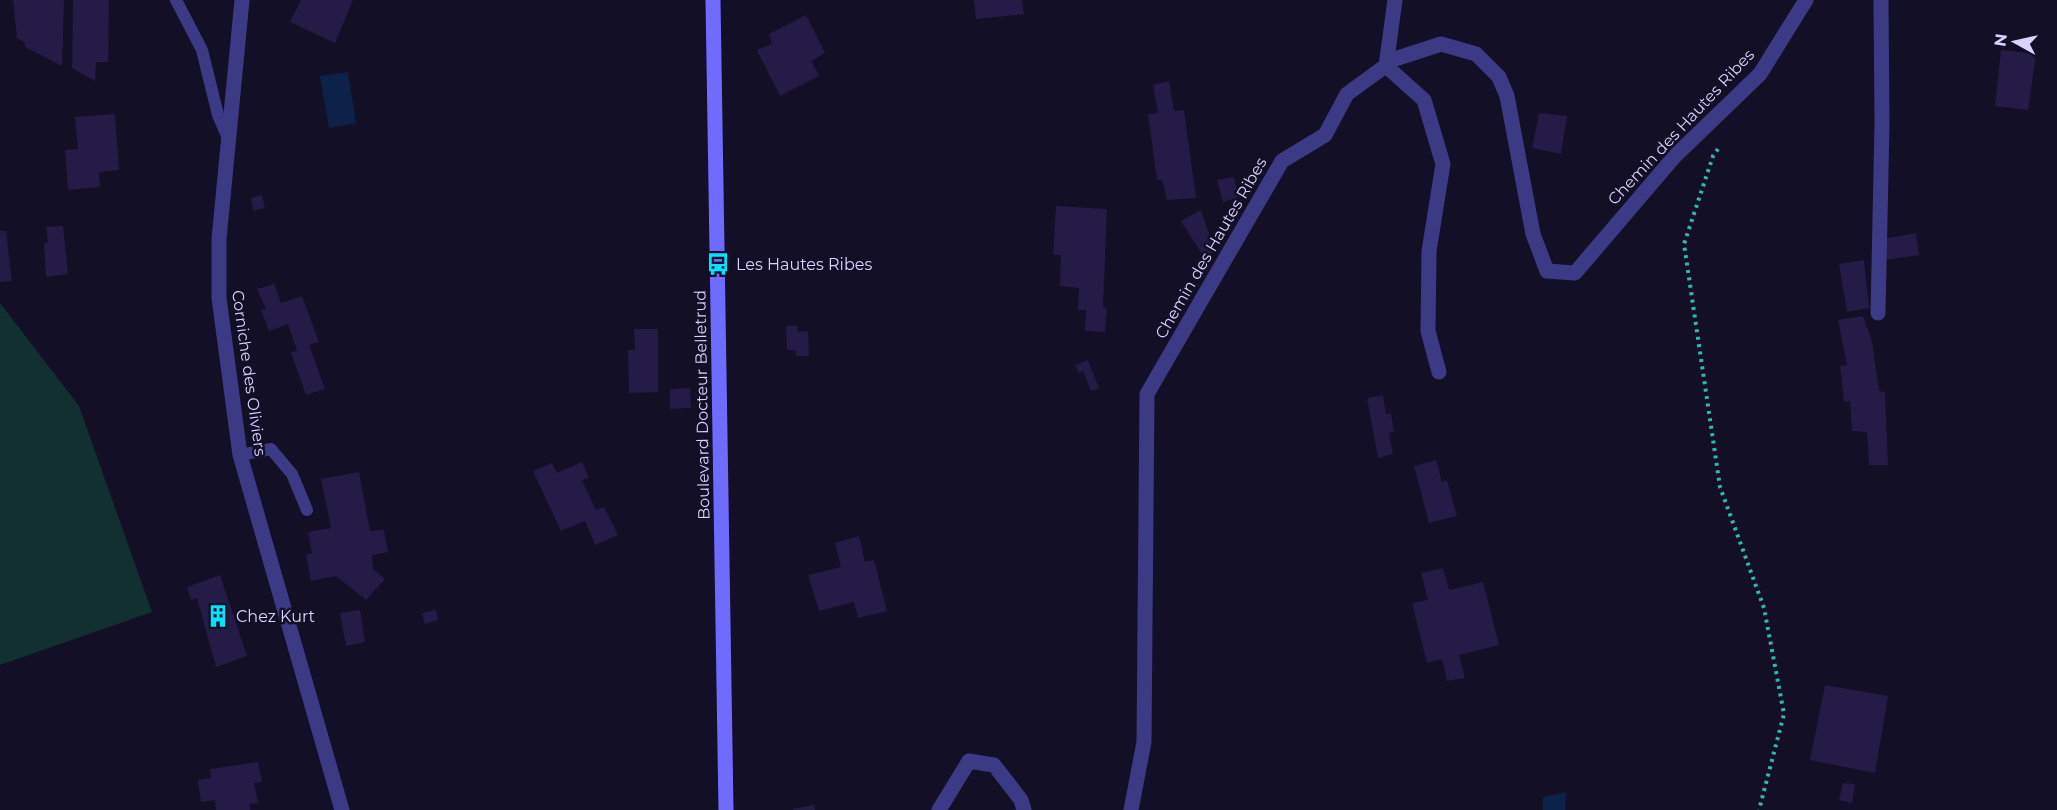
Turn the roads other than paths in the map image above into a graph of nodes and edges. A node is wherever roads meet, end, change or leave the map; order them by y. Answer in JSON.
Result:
{"nodes":[{"id":1,"x":176,"y":0,"type":"edge"},
{"id":2,"x":242,"y":0,"type":"edge"},
{"id":3,"x":713,"y":0,"type":"edge"},
{"id":4,"x":1395,"y":0,"type":"edge"},
{"id":5,"x":1806,"y":0,"type":"edge"},
{"id":6,"x":1881,"y":0,"type":"edge"},
{"id":7,"x":1386,"y":66,"type":"junction"},
{"id":8,"x":229,"y":142,"type":"junction"},
{"id":9,"x":1878,"y":314,"type":"dead end"},
{"id":10,"x":1439,"y":372,"type":"dead end"},
{"id":11,"x":240,"y":455,"type":"junction"},
{"id":12,"x":307,"y":510,"type":"dead end"},
{"id":13,"x":342,"y":810,"type":"edge"},
{"id":14,"x":726,"y":810,"type":"edge"},
{"id":15,"x":939,"y":810,"type":"edge"},
{"id":16,"x":1024,"y":810,"type":"edge"},
{"id":17,"x":1131,"y":810,"type":"edge"}],
"edges":[{"from":1,"to":8,"type":"lane"},
{"from":2,"to":8,"type":"street","name":"Corniche des Oliviers"},
{"from":3,"to":14,"type":"main road","name":"Boulevard Docteur Belletrud"},
{"from":4,"to":7,"type":"street"},
{"from":5,"to":7,"type":"street","name":"Chemin des Hautes Ribes"},
{"from":6,"to":9,"type":"street"},
{"from":7,"to":10,"type":"street"},
{"from":7,"to":17,"type":"street","name":"Chemin des Hautes Ribes"},
{"from":8,"to":11,"type":"street","name":"Corniche des Oliviers"},
{"from":11,"to":12,"type":"lane"},
{"from":11,"to":13,"type":"street","name":"Corniche des Oliviers"},
{"from":15,"to":16,"type":"street"}]}
